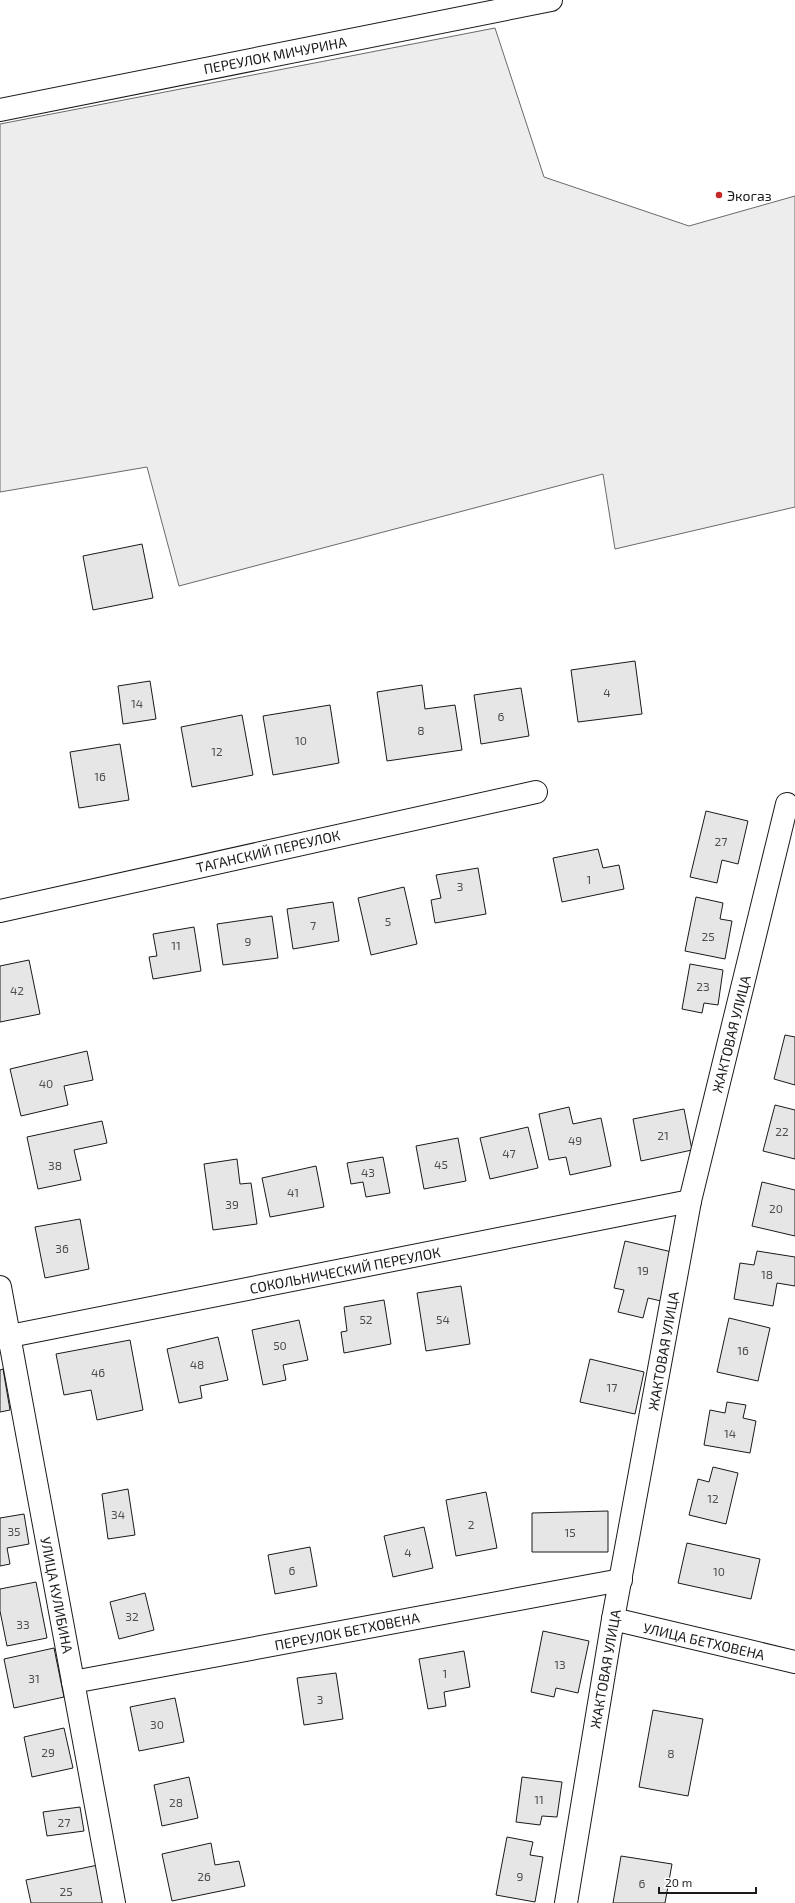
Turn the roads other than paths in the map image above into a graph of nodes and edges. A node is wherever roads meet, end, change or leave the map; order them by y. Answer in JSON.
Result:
{"nodes":[{"id":1,"x":551,"y":0,"type":"edge"},
{"id":2,"x":0,"y":110,"type":"edge"},
{"id":3,"x":536,"y":792,"type":"dead end"},
{"id":4,"x":788,"y":804,"type":"dead end"},
{"id":5,"x":0,"y":911,"type":"edge"},
{"id":6,"x":690,"y":1201,"type":"junction"},
{"id":7,"x":0,"y":1287,"type":"edge"},
{"id":8,"x":4,"y":1338,"type":"edge"},
{"id":9,"x":621,"y":1580,"type":"junction"},
{"id":10,"x":613,"y":1620,"type":"junction"},
{"id":11,"x":795,"y":1662,"type":"edge"},
{"id":12,"x":73,"y":1682,"type":"junction"},
{"id":13,"x":114,"y":1903,"type":"edge"},
{"id":14,"x":566,"y":1903,"type":"edge"}],
"edges":[{"from":1,"to":2,"type":"street","name":"ПЕРЕУЛОК МИЧУРИНА"},
{"from":3,"to":5,"type":"street","name":"ТАГАНСКИЙ ПЕРЕУЛОК"},
{"from":4,"to":6,"type":"street","name":"ЖАКТОВАЯ УЛИЦА"},
{"from":6,"to":8,"type":"street","name":"СОКОЛЬНИЧЕСКИЙ ПЕРЕУЛОК"},
{"from":6,"to":9,"type":"street","name":"ЖАКТОВАЯ УЛИЦА"},
{"from":7,"to":8,"type":"street","name":"УЛИЦА КУЛИБИНА"},
{"from":8,"to":12,"type":"street","name":"УЛИЦА КУЛИБИНА"},
{"from":9,"to":10,"type":"street","name":"ЖАКТОВАЯ УЛИЦА"},
{"from":9,"to":12,"type":"street","name":"ПЕРЕУЛОК БЕТХОВЕНА"},
{"from":10,"to":11,"type":"street","name":"УЛИЦА БЕТХОВЕНА"},
{"from":10,"to":14,"type":"street","name":"ЖАКТОВАЯ УЛИЦА"},
{"from":12,"to":13,"type":"street","name":"УЛИЦА КУЛИБИНА"}]}
